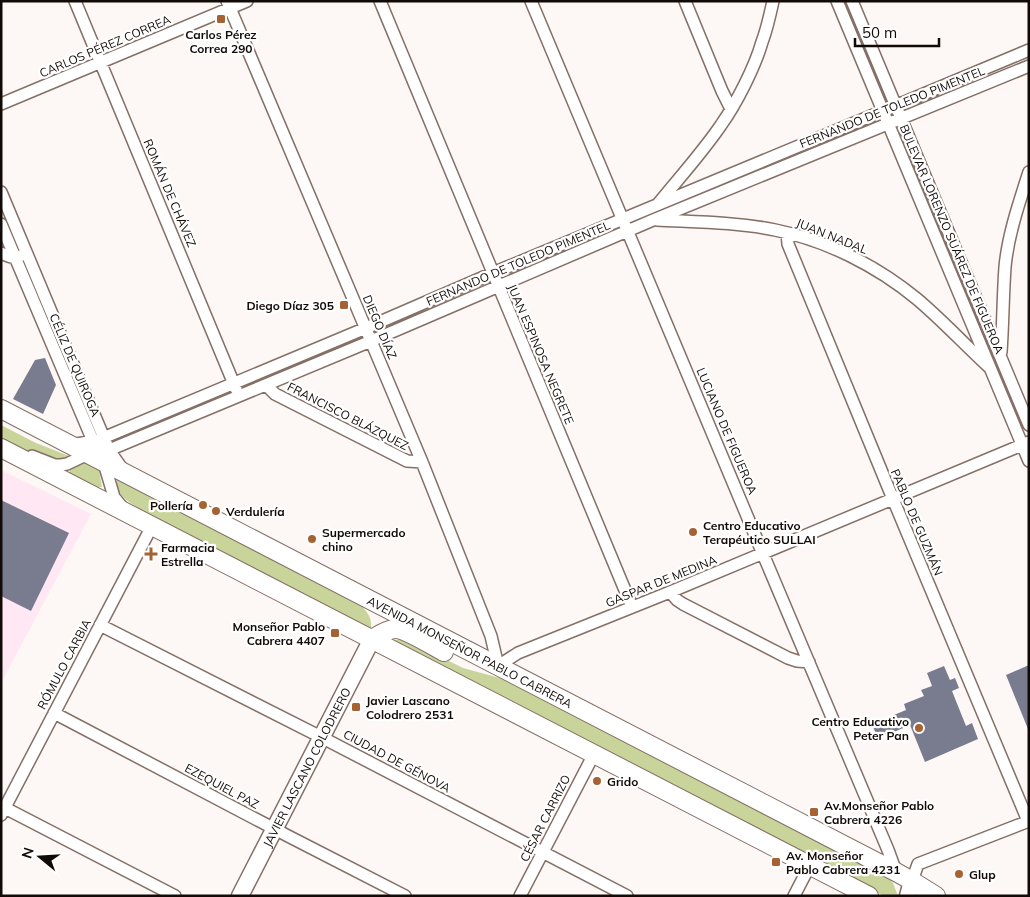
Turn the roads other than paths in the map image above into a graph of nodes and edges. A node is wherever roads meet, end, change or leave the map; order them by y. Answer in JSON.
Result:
{"nodes":[{"id":1,"x":74,"y":1,"type":"edge"},
{"id":2,"x":247,"y":1,"type":"edge"},
{"id":3,"x":380,"y":1,"type":"edge"},
{"id":4,"x":531,"y":1,"type":"edge"},
{"id":5,"x":684,"y":1,"type":"edge"},
{"id":6,"x":773,"y":1,"type":"edge"},
{"id":7,"x":837,"y":1,"type":"edge"},
{"id":8,"x":852,"y":1,"type":"edge"},
{"id":9,"x":228,"y":5,"type":"edge"},
{"id":10,"x":1029,"y":50,"type":"edge"},
{"id":11,"x":100,"y":63,"type":"junction"},
{"id":12,"x":1029,"y":66,"type":"edge"},
{"id":13,"x":1,"y":104,"type":"edge"},
{"id":14,"x":895,"y":106,"type":"junction"},
{"id":15,"x":731,"y":109,"type":"junction"},
{"id":16,"x":883,"y":111,"type":"junction"},
{"id":17,"x":901,"y":119,"type":"junction"},
{"id":18,"x":888,"y":124,"type":"junction"},
{"id":19,"x":1029,"y":172,"type":"edge"},
{"id":20,"x":1,"y":192,"type":"edge"},
{"id":21,"x":657,"y":205,"type":"junction"},
{"id":22,"x":623,"y":219,"type":"junction"},
{"id":23,"x":653,"y":220,"type":"junction"},
{"id":24,"x":1,"y":224,"type":"edge"},
{"id":25,"x":628,"y":231,"type":"junction"},
{"id":26,"x":787,"y":232,"type":"junction"},
{"id":27,"x":1,"y":253,"type":"edge"},
{"id":28,"x":21,"y":256,"type":"junction"},
{"id":29,"x":493,"y":274,"type":"junction"},
{"id":30,"x":498,"y":287,"type":"junction"},
{"id":31,"x":366,"y":328,"type":"junction"},
{"id":32,"x":372,"y":341,"type":"junction"},
{"id":33,"x":1001,"y":357,"type":"junction"},
{"id":34,"x":992,"y":370,"type":"junction"},
{"id":35,"x":234,"y":383,"type":"junction"},
{"id":36,"x":266,"y":385,"type":"junction"},
{"id":37,"x":239,"y":396,"type":"junction"},
{"id":38,"x":1,"y":409,"type":"edge"},
{"id":39,"x":1029,"y":425,"type":"edge"},
{"id":40,"x":1025,"y":443,"type":"edge"},
{"id":41,"x":99,"y":450,"type":"junction"},
{"id":42,"x":8,"y":452,"type":"edge"},
{"id":43,"x":1029,"y":461,"type":"edge"},
{"id":44,"x":422,"y":462,"type":"junction"},
{"id":45,"x":893,"y":500,"type":"junction"},
{"id":46,"x":128,"y":513,"type":"junction"},
{"id":47,"x":152,"y":526,"type":"junction"},
{"id":48,"x":763,"y":554,"type":"junction"},
{"id":49,"x":670,"y":592,"type":"junction"},
{"id":50,"x":366,"y":598,"type":"junction"},
{"id":51,"x":632,"y":607,"type":"junction"},
{"id":52,"x":100,"y":625,"type":"junction"},
{"id":53,"x":372,"y":639,"type":"junction"},
{"id":54,"x":809,"y":662,"type":"junction"},
{"id":55,"x":498,"y":666,"type":"junction"},
{"id":56,"x":54,"y":713,"type":"junction"},
{"id":57,"x":321,"y":737,"type":"junction"},
{"id":58,"x":594,"y":754,"type":"junction"},
{"id":59,"x":3,"y":812,"type":"edge"},
{"id":60,"x":1028,"y":821,"type":"edge"},
{"id":61,"x":275,"y":829,"type":"junction"},
{"id":62,"x":542,"y":853,"type":"junction"},
{"id":63,"x":810,"y":865,"type":"junction"},
{"id":64,"x":896,"y":872,"type":"junction"},
{"id":65,"x":910,"y":888,"type":"edge"},
{"id":66,"x":935,"y":895,"type":"edge"},
{"id":67,"x":175,"y":896,"type":"edge"},
{"id":68,"x":240,"y":896,"type":"edge"},
{"id":69,"x":405,"y":896,"type":"edge"},
{"id":70,"x":520,"y":896,"type":"edge"},
{"id":71,"x":626,"y":896,"type":"edge"},
{"id":72,"x":794,"y":896,"type":"edge"},
{"id":73,"x":869,"y":896,"type":"edge"}],
"edges":[{"from":1,"to":11,"type":"street","name":"ROMÁN DE CHÁVEZ"},
{"from":2,"to":9,"type":"street","name":"CARLOS PÉREZ CORREA"},
{"from":3,"to":29,"type":"street","name":"JUAN ESPINOSA NEGRETE"},
{"from":4,"to":22,"type":"street","name":"LUCIANO DE FIGUEROA"},
{"from":5,"to":15,"type":"street"},
{"from":6,"to":15,"type":"street"},
{"from":7,"to":16,"type":"street","name":"BULEVAR LORENZO SUÁREZ DE FIGUEROA"},
{"from":8,"to":14,"type":"street","name":"BULEVAR LORENZO SUÁREZ DE FIGUEROA"},
{"from":9,"to":11,"type":"street","name":"CARLOS PÉREZ CORREA"},
{"from":9,"to":31,"type":"street","name":"DIEGO DÍAZ"},
{"from":10,"to":14,"type":"street","name":"FERNANDO DE TOLEDO PIMENTEL"},
{"from":11,"to":13,"type":"street","name":"CARLOS PÉREZ CORREA"},
{"from":11,"to":35,"type":"street","name":"ROMÁN DE CHÁVEZ"},
{"from":12,"to":17,"type":"street","name":"FERNANDO DE TOLEDO PIMENTEL"},
{"from":14,"to":16,"type":"street","name":"FERNANDO DE TOLEDO PIMENTEL"},
{"from":14,"to":17,"type":"street","name":"BULEVAR LORENZO SUÁREZ DE FIGUEROA"},
{"from":15,"to":21,"type":"street"},
{"from":16,"to":18,"type":"street","name":"BULEVAR LORENZO SUÁREZ DE FIGUEROA"},
{"from":16,"to":21,"type":"street","name":"FERNANDO DE TOLEDO PIMENTEL"},
{"from":17,"to":18,"type":"street","name":"FERNANDO DE TOLEDO PIMENTEL"},
{"from":17,"to":33,"type":"street","name":"BULEVAR LORENZO SUÁREZ DE FIGUEROA"},
{"from":18,"to":23,"type":"street","name":"FERNANDO DE TOLEDO PIMENTEL"},
{"from":18,"to":34,"type":"street","name":"BULEVAR LORENZO SUÁREZ DE FIGUEROA"},
{"from":19,"to":33,"type":"street"},
{"from":20,"to":28,"type":"street","name":"CÉLIZ DE QUIROGA"},
{"from":21,"to":22,"type":"street","name":"FERNANDO DE TOLEDO PIMENTEL"},
{"from":22,"to":25,"type":"street","name":"LUCIANO DE FIGUEROA"},
{"from":22,"to":29,"type":"street","name":"FERNANDO DE TOLEDO PIMENTEL"},
{"from":23,"to":25,"type":"street","name":"FERNANDO DE TOLEDO PIMENTEL"},
{"from":23,"to":26,"type":"street","name":"JUAN NADAL"},
{"from":24,"to":28,"type":"street","name":"CÉLIZ DE QUIROGA"},
{"from":25,"to":30,"type":"street","name":"FERNANDO DE TOLEDO PIMENTEL"},
{"from":25,"to":48,"type":"street","name":"LUCIANO DE FIGUEROA"},
{"from":26,"to":34,"type":"street","name":"JUAN NADAL"},
{"from":26,"to":45,"type":"street","name":"PABLO DE GUZMÁN"},
{"from":27,"to":28,"type":"street"},
{"from":28,"to":41,"type":"street","name":"CÉLIZ DE QUIROGA"},
{"from":29,"to":30,"type":"street","name":"JUAN ESPINOSA NEGRETE"},
{"from":29,"to":31,"type":"street","name":"FERNANDO DE TOLEDO PIMENTEL"},
{"from":30,"to":32,"type":"street","name":"FERNANDO DE TOLEDO PIMENTEL"},
{"from":30,"to":51,"type":"street","name":"JUAN ESPINOSA NEGRETE"},
{"from":31,"to":32,"type":"street","name":"DIEGO DÍAZ"},
{"from":31,"to":35,"type":"street","name":"FERNANDO DE TOLEDO PIMENTEL"},
{"from":32,"to":36,"type":"street","name":"FERNANDO DE TOLEDO PIMENTEL"},
{"from":32,"to":44,"type":"street","name":"DIEGO DÍAZ"},
{"from":33,"to":39,"type":"street","name":"BULEVAR LORENZO SUÁREZ DE FIGUEROA"},
{"from":34,"to":40,"type":"street","name":"BULEVAR LORENZO SUÁREZ DE FIGUEROA"},
{"from":35,"to":37,"type":"street","name":"ROMÁN DE CHÁVEZ"},
{"from":35,"to":41,"type":"street","name":"FERNANDO DE TOLEDO PIMENTEL"},
{"from":36,"to":37,"type":"street","name":"FERNANDO DE TOLEDO PIMENTEL"},
{"from":36,"to":44,"type":"street","name":"FRANCISCO BLÁZQUEZ"},
{"from":37,"to":41,"type":"street","name":"FERNANDO DE TOLEDO PIMENTEL"},
{"from":38,"to":41,"type":"main road","name":"AVENIDA MONSEÑOR PABLO CABRERA"},
{"from":40,"to":43,"type":"street","name":"BULEVAR LORENZO SUÁREZ DE FIGUEROA"},
{"from":40,"to":45,"type":"street","name":"GASPAR DE MEDINA"},
{"from":41,"to":42,"type":"street","name":"FERNANDO DE TOLEDO PIMENTEL"},
{"from":41,"to":46,"type":"street","name":"CÉLIZ DE QUIROGA"},
{"from":41,"to":50,"type":"main road","name":"AVENIDA MONSEÑOR PABLO CABRERA"},
{"from":42,"to":46,"type":"main road"},
{"from":44,"to":55,"type":"street","name":"DIEGO DÍAZ"},
{"from":45,"to":48,"type":"street","name":"GASPAR DE MEDINA"},
{"from":45,"to":60,"type":"street","name":"PABLO DE GUZMÁN"},
{"from":46,"to":47,"type":"main road"},
{"from":47,"to":52,"type":"street","name":"RÓMULO CARBIA"},
{"from":47,"to":53,"type":"main road"},
{"from":48,"to":49,"type":"street","name":"GASPAR DE MEDINA"},
{"from":48,"to":54,"type":"street","name":"LUCIANO DE FIGUEROA"},
{"from":49,"to":51,"type":"street","name":"GASPAR DE MEDINA"},
{"from":49,"to":54,"type":"street"},
{"from":50,"to":53,"type":"main road"},
{"from":50,"to":55,"type":"main road","name":"AVENIDA MONSEÑOR PABLO CABRERA"},
{"from":51,"to":55,"type":"street","name":"GASPAR DE MEDINA"},
{"from":52,"to":56,"type":"street","name":"RÓMULO CARBIA"},
{"from":52,"to":57,"type":"street","name":"CIUDAD DE GÉNOVA"},
{"from":53,"to":55,"type":"main road"},
{"from":53,"to":57,"type":"main road","name":"JAVIER LASCANO COLODRERO"},
{"from":53,"to":58,"type":"main road"},
{"from":54,"to":64,"type":"street","name":"LUCIANO DE FIGUEROA"},
{"from":55,"to":64,"type":"main road","name":"AVENIDA MONSEÑOR PABLO CABRERA"},
{"from":56,"to":59,"type":"street","name":"RÓMULO CARBIA"},
{"from":56,"to":61,"type":"street","name":"EZEQUIEL PAZ"},
{"from":57,"to":61,"type":"main road","name":"JAVIER LASCANO COLODRERO"},
{"from":57,"to":62,"type":"street","name":"CIUDAD DE GÉNOVA"},
{"from":58,"to":62,"type":"street","name":"CÉSAR CARRIZO"},
{"from":58,"to":63,"type":"main road"},
{"from":59,"to":67,"type":"street"},
{"from":60,"to":65,"type":"street"},
{"from":61,"to":68,"type":"main road","name":"JAVIER LASCANO COLODRERO"},
{"from":61,"to":69,"type":"street","name":"EZEQUIEL PAZ"},
{"from":62,"to":70,"type":"street","name":"CÉSAR CARRIZO"},
{"from":62,"to":71,"type":"street","name":"CIUDAD DE GÉNOVA"},
{"from":63,"to":72,"type":"street"},
{"from":63,"to":73,"type":"main road"},
{"from":64,"to":65,"type":"main road","name":"AVENIDA MONSEÑOR PABLO CABRERA"},
{"from":65,"to":66,"type":"main road","name":"AVENIDA MONSEÑOR PABLO CABRERA"}]}
